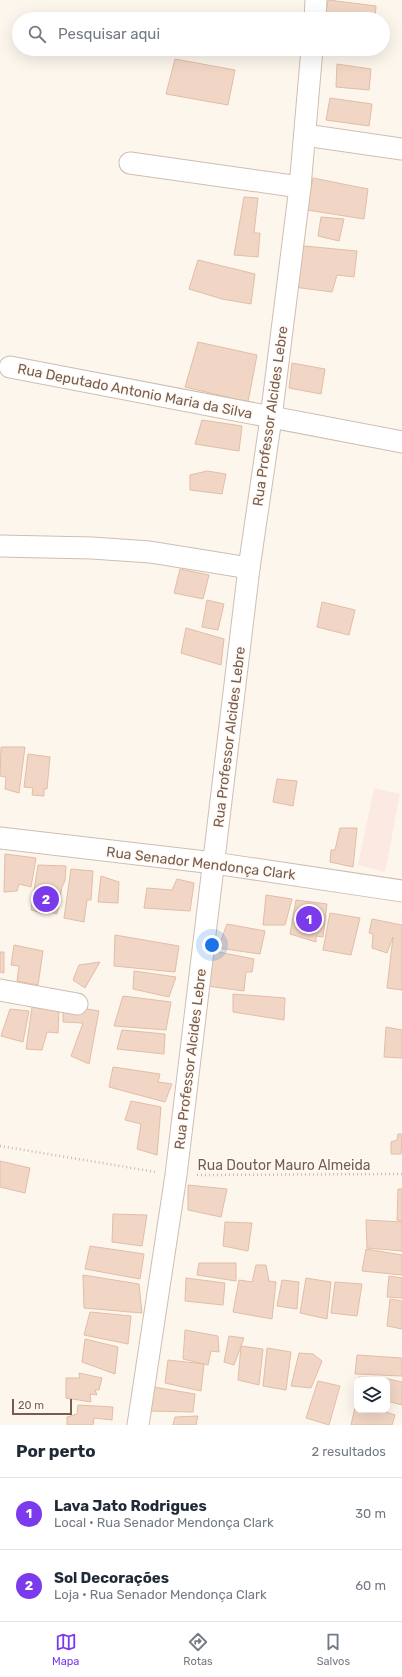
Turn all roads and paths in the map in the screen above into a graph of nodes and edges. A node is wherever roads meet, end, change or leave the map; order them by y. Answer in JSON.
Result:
{"nodes":[{"id":1,"x":316,"y":0,"type":"edge"},
{"id":2,"x":315,"y":12,"type":"edge"},
{"id":3,"x":311,"y":56,"type":"edge"},
{"id":4,"x":305,"y":135,"type":"junction"},
{"id":5,"x":402,"y":149,"type":"edge"},
{"id":6,"x":130,"y":163,"type":"dead end"},
{"id":7,"x":300,"y":187,"type":"junction"},
{"id":8,"x":10,"y":367,"type":"dead end"},
{"id":9,"x":271,"y":418,"type":"junction"},
{"id":10,"x":402,"y":442,"type":"edge"},
{"id":11,"x":0,"y":546,"type":"edge"},
{"id":12,"x":249,"y":568,"type":"junction"},
{"id":13,"x":0,"y":838,"type":"edge"},
{"id":14,"x":214,"y":863,"type":"junction"},
{"id":15,"x":402,"y":891,"type":"edge"},
{"id":16,"x":0,"y":990,"type":"edge"},
{"id":17,"x":77,"y":1004,"type":"dead end"},
{"id":18,"x":0,"y":1146,"type":"edge"},
{"id":19,"x":402,"y":1174,"type":"edge"},
{"id":20,"x":176,"y":1175,"type":"junction"},
{"id":21,"x":138,"y":1425,"type":"edge"}],
"edges":[{"from":1,"to":2,"type":"street"},
{"from":3,"to":4,"type":"street","name":"Rua Professor Alcides Lebre"},
{"from":4,"to":5,"type":"street"},
{"from":4,"to":7,"type":"street","name":"Rua Professor Alcides Lebre"},
{"from":6,"to":7,"type":"street"},
{"from":7,"to":9,"type":"street","name":"Rua Professor Alcides Lebre"},
{"from":8,"to":9,"type":"street","name":"Rua Deputado Antonio Maria da Silva"},
{"from":9,"to":10,"type":"street","name":"Rua Deputado Antonio Maria da Silva"},
{"from":9,"to":12,"type":"street","name":"Rua Professor Alcides Lebre"},
{"from":11,"to":12,"type":"street"},
{"from":12,"to":14,"type":"street","name":"Rua Professor Alcides Lebre"},
{"from":13,"to":14,"type":"street","name":"Rua Senador Mendonça Clark"},
{"from":14,"to":15,"type":"street","name":"Rua Senador Mendonça Clark"},
{"from":14,"to":20,"type":"street","name":"Rua Professor Alcides Lebre"},
{"from":16,"to":17,"type":"street"},
{"from":18,"to":20,"type":"path","name":"Rua Doutor Mauro Almeida"},
{"from":19,"to":20,"type":"path","name":"Rua Doutor Mauro Almeida"},
{"from":20,"to":21,"type":"street","name":"Rua Professor Alcides Lebre"}]}
